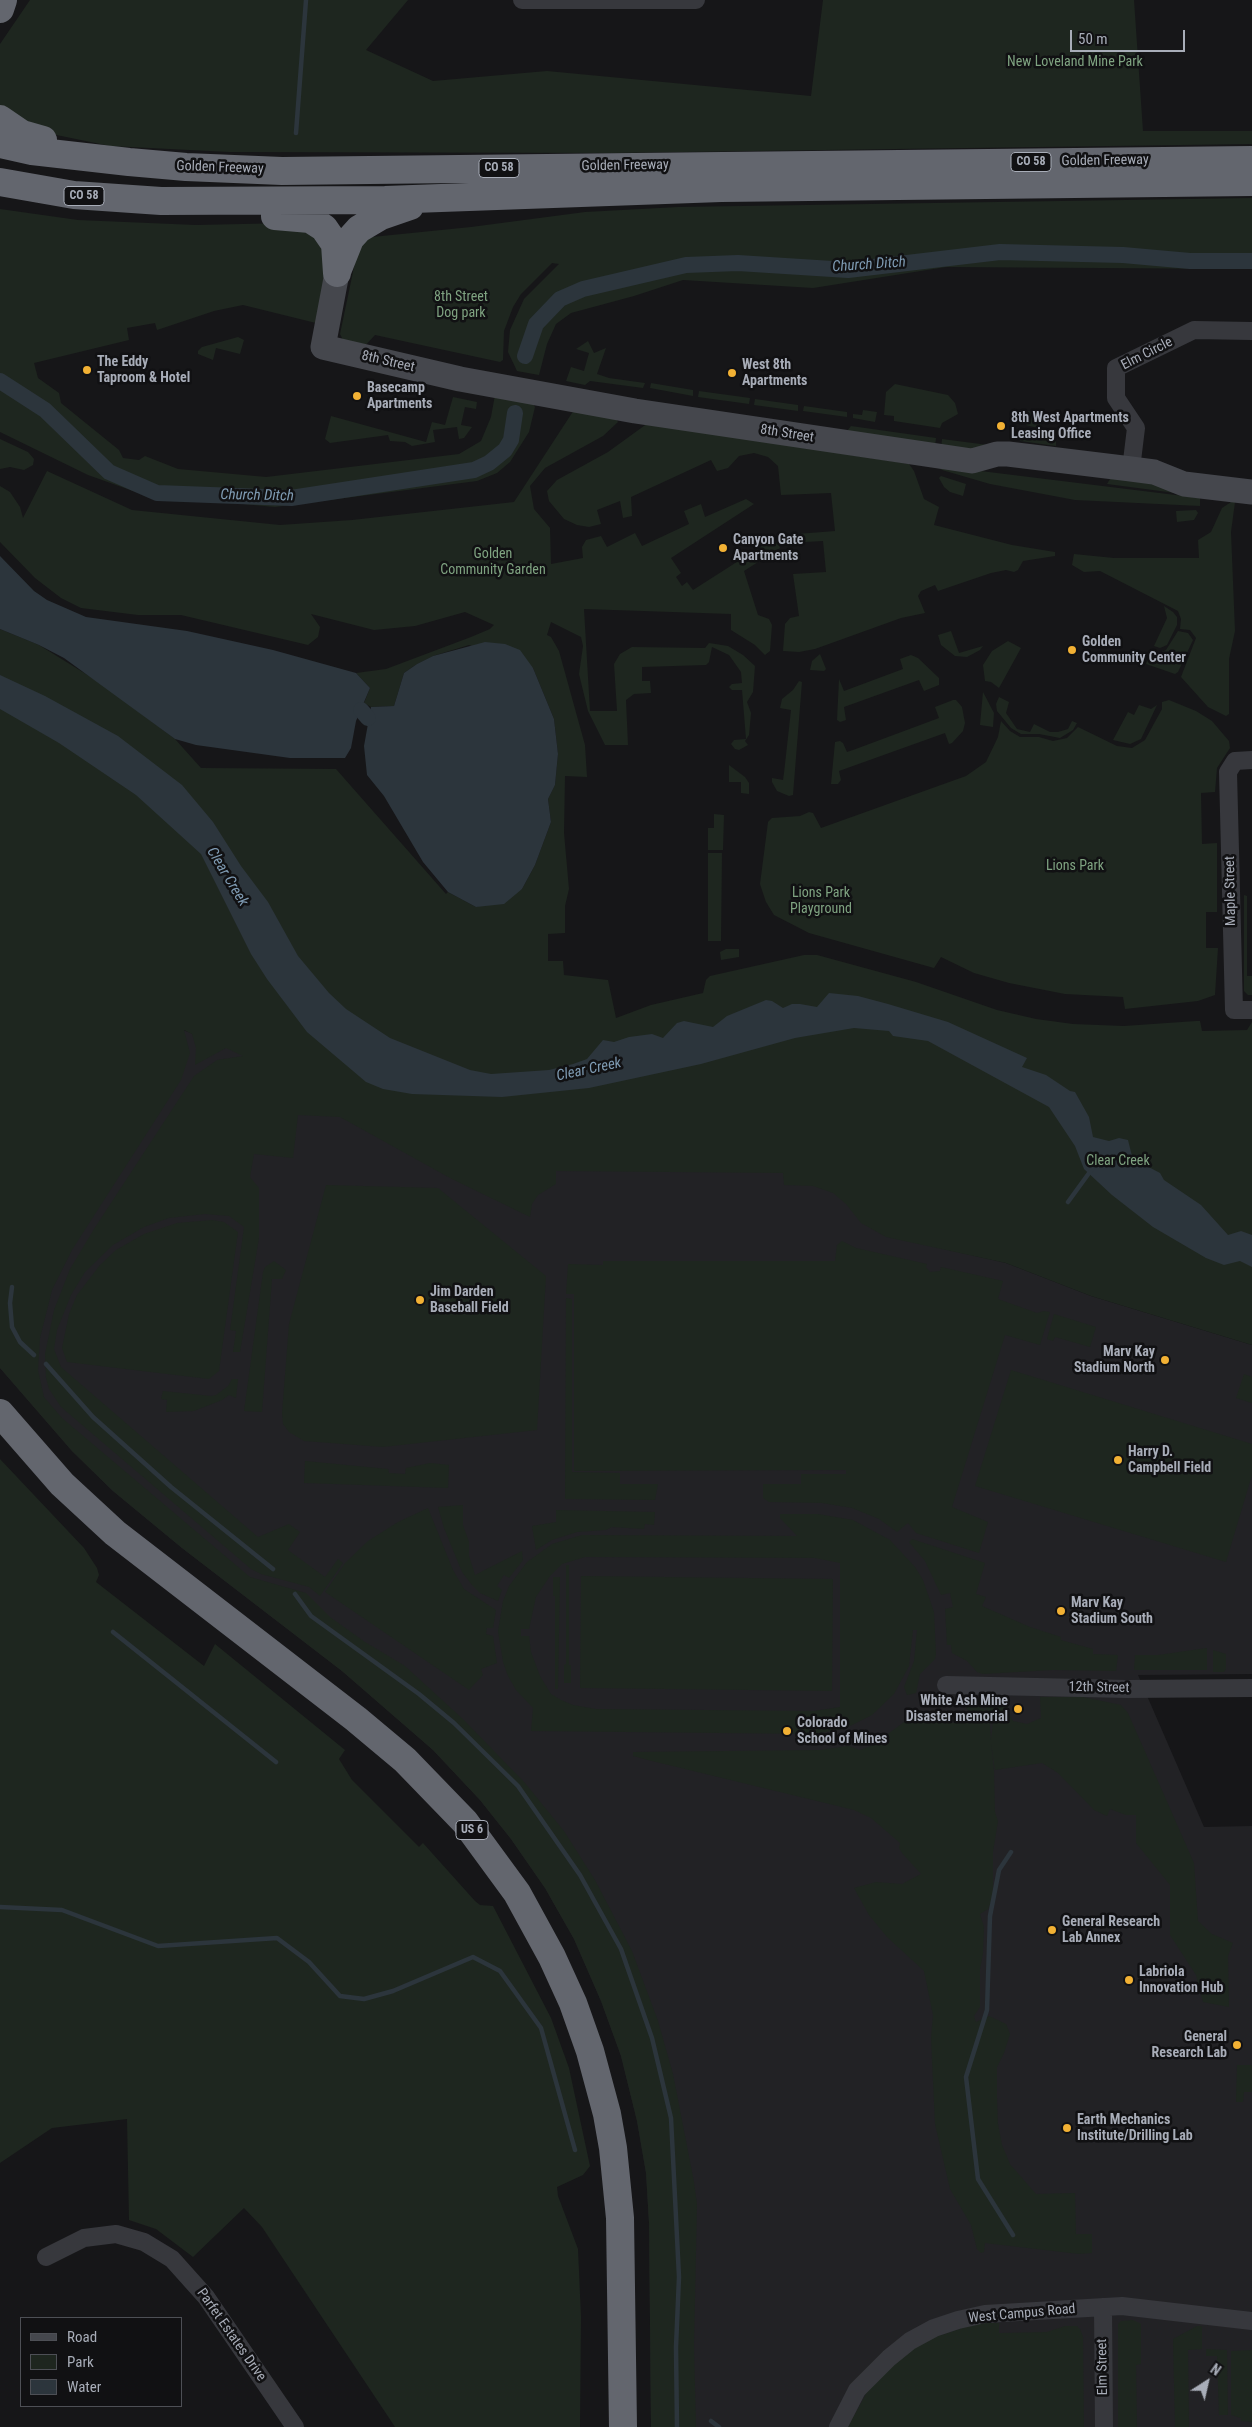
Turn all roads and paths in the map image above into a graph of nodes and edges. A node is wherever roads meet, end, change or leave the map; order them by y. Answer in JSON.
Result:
{"nodes":[{"id":1,"x":3,"y":0,"type":"edge"},
{"id":2,"x":522,"y":0,"type":"edge"},
{"id":3,"x":696,"y":0,"type":"edge"},
{"id":4,"x":0,"y":9,"type":"edge"},
{"id":5,"x":0,"y":120,"type":"edge"},
{"id":6,"x":0,"y":144,"type":"edge"},
{"id":7,"x":1252,"y":160,"type":"edge"},
{"id":8,"x":129,"y":162,"type":"junction"},
{"id":9,"x":1252,"y":182,"type":"edge"},
{"id":10,"x":3,"y":184,"type":"edge"},
{"id":11,"x":446,"y":199,"type":"junction"},
{"id":12,"x":161,"y":201,"type":"junction"},
{"id":13,"x":337,"y":273,"type":"junction"},
{"id":14,"x":1252,"y":331,"type":"edge"},
{"id":15,"x":1131,"y":468,"type":"junction"},
{"id":16,"x":1252,"y":492,"type":"edge"},
{"id":17,"x":1252,"y":760,"type":"edge"},
{"id":18,"x":1252,"y":1010,"type":"edge"},
{"id":19,"x":0,"y":1413,"type":"edge"},
{"id":20,"x":946,"y":1685,"type":"dead end"},
{"id":21,"x":1252,"y":1688,"type":"edge"},
{"id":22,"x":46,"y":2257,"type":"dead end"},
{"id":23,"x":1103,"y":2307,"type":"junction"},
{"id":24,"x":1252,"y":2322,"type":"edge"},
{"id":25,"x":295,"y":2427,"type":"edge"},
{"id":26,"x":623,"y":2427,"type":"edge"},
{"id":27,"x":838,"y":2427,"type":"edge"},
{"id":28,"x":1104,"y":2427,"type":"edge"}],
"edges":[{"from":1,"to":4,"type":"highway"},
{"from":2,"to":3,"type":"street"},
{"from":5,"to":8,"type":"highway"},
{"from":6,"to":8,"type":"highway","name":"Golden Freeway","number":"CO 58"},
{"from":7,"to":8,"type":"highway","name":"Golden Freeway","number":"CO 58"},
{"from":9,"to":11,"type":"highway","name":"Golden Freeway","number":"CO 58"},
{"from":10,"to":12,"type":"highway","name":"Golden Freeway","number":"CO 58"},
{"from":11,"to":12,"type":"highway","name":"Golden Freeway","number":"CO 58"},
{"from":11,"to":13,"type":"highway"},
{"from":12,"to":13,"type":"highway"},
{"from":13,"to":15,"type":"street","name":"8th Street"},
{"from":14,"to":15,"type":"street","name":"Elm Circle"},
{"from":15,"to":16,"type":"street","name":"8th Street"},
{"from":17,"to":18,"type":"street","name":"Maple Street"},
{"from":19,"to":26,"type":"highway","number":"US 6"},
{"from":20,"to":21,"type":"street","name":"12th Street"},
{"from":22,"to":25,"type":"street","name":"Parfet Estates Drive"},
{"from":23,"to":24,"type":"street","name":"West Campus Road"},
{"from":23,"to":27,"type":"street","name":"West Campus Road"},
{"from":23,"to":28,"type":"street","name":"Elm Street"}]}
